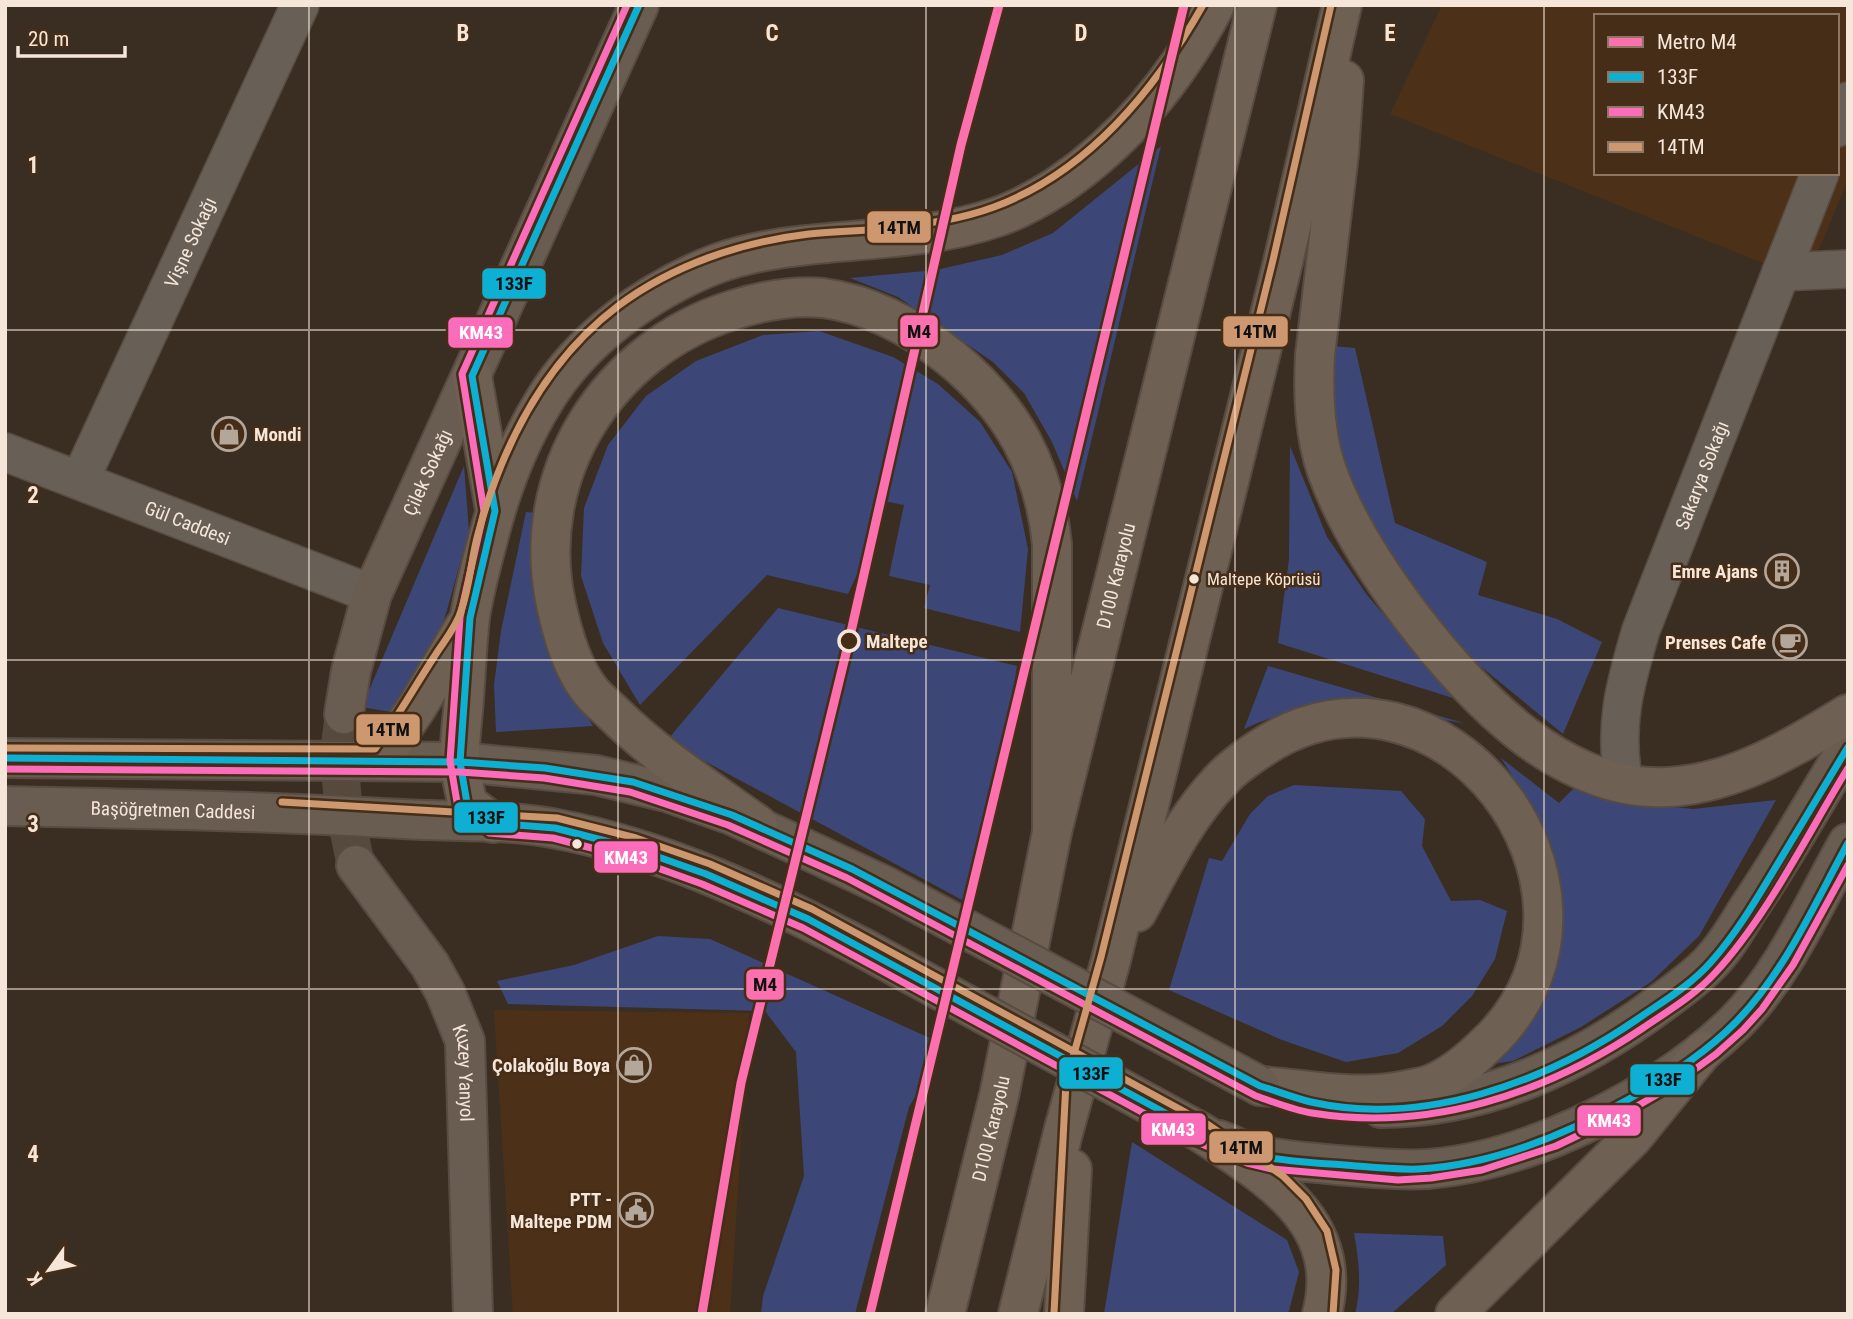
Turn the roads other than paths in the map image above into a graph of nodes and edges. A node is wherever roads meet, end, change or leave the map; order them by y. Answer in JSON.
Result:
{"nodes":[{"id":1,"x":300,"y":5,"type":"edge"},
{"id":2,"x":639,"y":5,"type":"edge"},
{"id":3,"x":1215,"y":5,"type":"edge"},
{"id":4,"x":1257,"y":5,"type":"edge"},
{"id":5,"x":1342,"y":5,"type":"edge"},
{"id":6,"x":1350,"y":5,"type":"edge"},
{"id":7,"x":1848,"y":101,"type":"edge"},
{"id":8,"x":1839,"y":123,"type":"edge"},
{"id":9,"x":1818,"y":175,"type":"edge"},
{"id":10,"x":1848,"y":270,"type":"edge"},
{"id":11,"x":1781,"y":272,"type":"junction"},
{"id":12,"x":472,"y":376,"type":"junction"},
{"id":13,"x":5,"y":452,"type":"edge"},
{"id":14,"x":80,"y":480,"type":"junction"},
{"id":15,"x":495,"y":511,"type":"junction"},
{"id":16,"x":372,"y":594,"type":"junction"},
{"id":17,"x":470,"y":618,"type":"junction"},
{"id":18,"x":344,"y":714,"type":"tunnel mouth"},
{"id":19,"x":1848,"y":714,"type":"edge"},
{"id":20,"x":1848,"y":747,"type":"edge"},
{"id":21,"x":5,"y":758,"type":"edge"},
{"id":22,"x":381,"y":760,"type":"junction"},
{"id":23,"x":460,"y":762,"type":"junction"},
{"id":24,"x":1624,"y":783,"type":"junction"},
{"id":25,"x":5,"y":806,"type":"edge"},
{"id":26,"x":493,"y":823,"type":"junction"},
{"id":27,"x":758,"y":825,"type":"junction"},
{"id":28,"x":1052,"y":832,"type":"junction"},
{"id":29,"x":1848,"y":843,"type":"edge"},
{"id":30,"x":356,"y":865,"type":"tunnel mouth"},
{"id":31,"x":1111,"y":960,"type":"junction"},
{"id":32,"x":1703,"y":1051,"type":"junction"},
{"id":33,"x":1076,"y":1084,"type":"junction"},
{"id":34,"x":1260,"y":1086,"type":"junction"},
{"id":35,"x":1202,"y":1133,"type":"junction"},
{"id":36,"x":473,"y":1314,"type":"edge"},
{"id":37,"x":945,"y":1314,"type":"edge"},
{"id":38,"x":1018,"y":1314,"type":"edge"},
{"id":39,"x":1064,"y":1314,"type":"edge"},
{"id":40,"x":1322,"y":1314,"type":"edge"},
{"id":41,"x":1455,"y":1314,"type":"edge"}],
"edges":[{"from":1,"to":14,"type":"street","name":"Vişne Sokağı"},
{"from":2,"to":12,"type":"main road","name":"Çilek Sokağı"},
{"from":3,"to":15,"type":"highway"},
{"from":4,"to":28,"type":"highway","name":"D100 Karayolu"},
{"from":5,"to":31,"type":"highway"},
{"from":6,"to":24,"type":"highway"},
{"from":7,"to":8,"type":"street"},
{"from":9,"to":11,"type":"street","name":"Sakarya Sokağı"},
{"from":10,"to":11,"type":"street"},
{"from":11,"to":24,"type":"street","name":"Sakarya Sokağı"},
{"from":12,"to":15,"type":"highway"},
{"from":12,"to":16,"type":"main road","name":"Çilek Sokağı"},
{"from":13,"to":14,"type":"street","name":"Gül Caddesi"},
{"from":14,"to":16,"type":"street","name":"Gül Caddesi"},
{"from":15,"to":17,"type":"highway"},
{"from":16,"to":18,"type":"main road","name":"Çilek Sokağı"},
{"from":17,"to":22,"type":"highway"},
{"from":17,"to":23,"type":"highway"},
{"from":19,"to":24,"type":"highway"},
{"from":20,"to":34,"type":"main road"},
{"from":21,"to":22,"type":"main road"},
{"from":22,"to":23,"type":"main road"},
{"from":23,"to":26,"type":"highway"},
{"from":23,"to":27,"type":"main road"},
{"from":25,"to":26,"type":"main road","name":"Başöğretmen Caddesi"},
{"from":26,"to":35,"type":"main road","name":"Başöğretmen Caddesi","bridge":true},
{"from":27,"to":28,"type":"highway"},
{"from":27,"to":34,"type":"main road","bridge":true},
{"from":28,"to":37,"type":"highway","name":"D100 Karayolu"},
{"from":29,"to":32,"type":"main road"},
{"from":30,"to":36,"type":"main road","name":"Kuzey Yanyol"},
{"from":31,"to":33,"type":"highway"},
{"from":31,"to":34,"type":"highway"},
{"from":32,"to":35,"type":"main road"},
{"from":32,"to":41,"type":"highway"},
{"from":33,"to":38,"type":"highway"},
{"from":33,"to":39,"type":"highway"},
{"from":35,"to":40,"type":"highway"}]}
